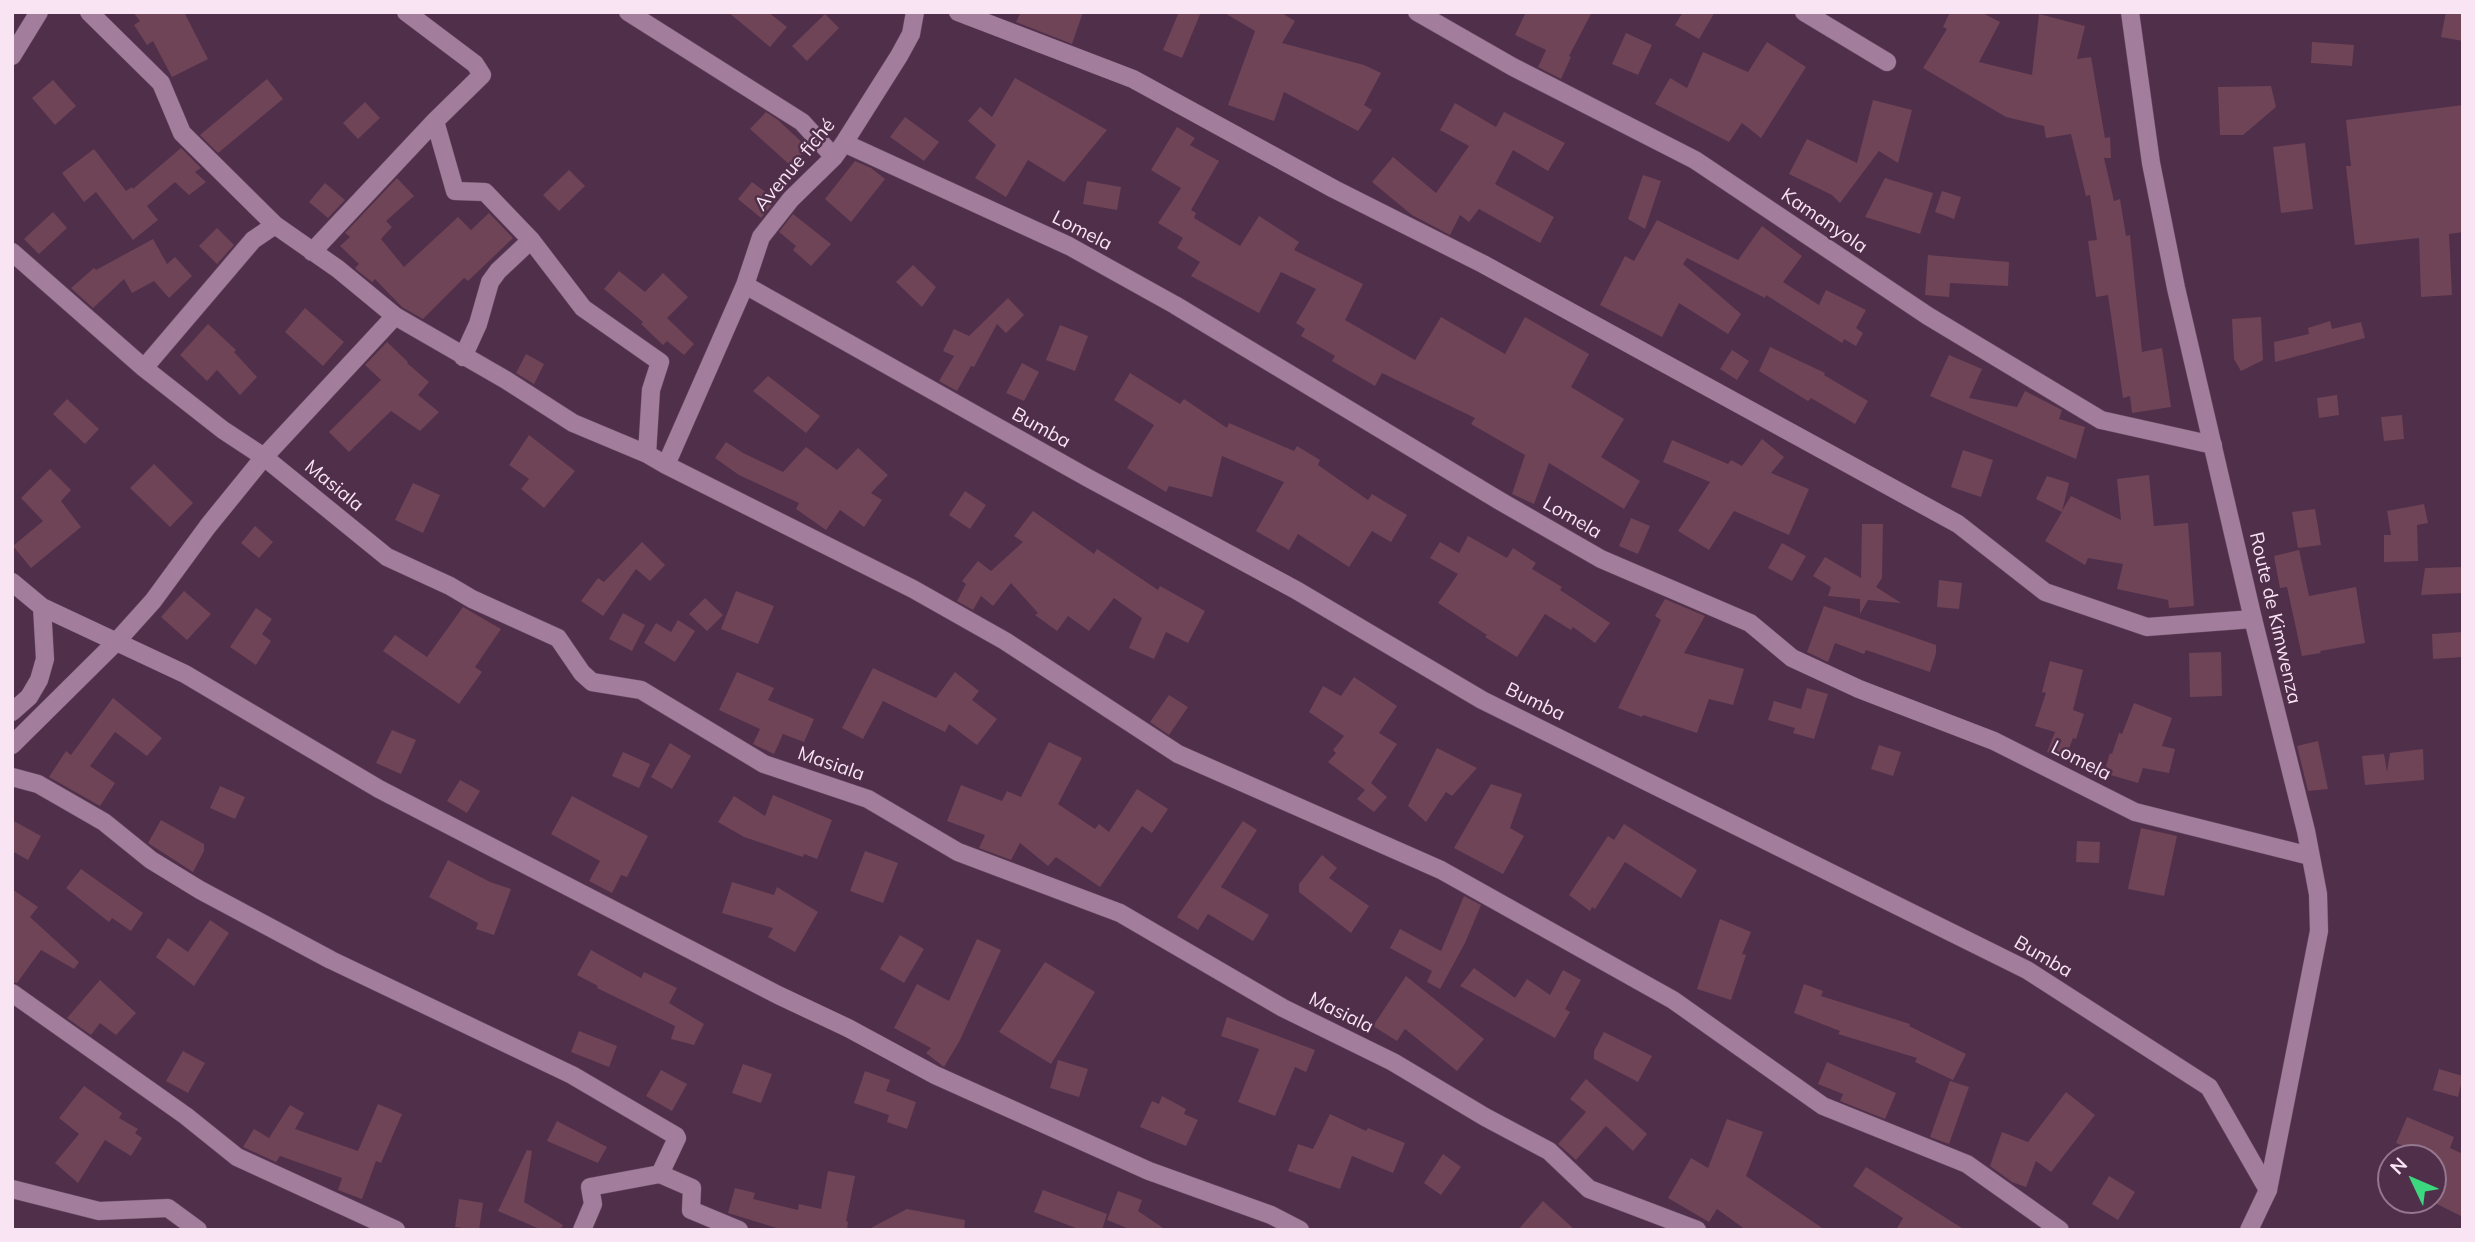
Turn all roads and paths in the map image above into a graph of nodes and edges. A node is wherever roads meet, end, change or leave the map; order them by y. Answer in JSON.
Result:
{"nodes":[{"id":1,"x":39,"y":12,"type":"edge"},
{"id":2,"x":89,"y":12,"type":"edge"},
{"id":3,"x":406,"y":12,"type":"edge"},
{"id":4,"x":628,"y":12,"type":"edge"},
{"id":5,"x":915,"y":12,"type":"edge"},
{"id":6,"x":958,"y":12,"type":"edge"},
{"id":7,"x":1418,"y":12,"type":"edge"},
{"id":8,"x":1804,"y":12,"type":"edge"},
{"id":9,"x":2130,"y":12,"type":"edge"},
{"id":10,"x":12,"y":56,"type":"edge"},
{"id":11,"x":1887,"y":62,"type":"dead end"},
{"id":12,"x":435,"y":121,"type":"junction"},
{"id":13,"x":839,"y":150,"type":"junction"},
{"id":14,"x":275,"y":225,"type":"junction"},
{"id":15,"x":531,"y":240,"type":"junction"},
{"id":16,"x":12,"y":252,"type":"edge"},
{"id":17,"x":312,"y":252,"type":"junction"},
{"id":18,"x":745,"y":285,"type":"junction"},
{"id":19,"x":396,"y":316,"type":"junction"},
{"id":20,"x":463,"y":357,"type":"junction"},
{"id":21,"x":144,"y":368,"type":"junction"},
{"id":22,"x":2213,"y":445,"type":"junction"},
{"id":23,"x":647,"y":454,"type":"junction"},
{"id":24,"x":264,"y":457,"type":"junction"},
{"id":25,"x":666,"y":465,"type":"junction"},
{"id":26,"x":12,"y":582,"type":"edge"},
{"id":27,"x":41,"y":607,"type":"junction"},
{"id":28,"x":2253,"y":619,"type":"junction"},
{"id":29,"x":117,"y":641,"type":"junction"},
{"id":30,"x":12,"y":712,"type":"edge"},
{"id":31,"x":12,"y":745,"type":"edge"},
{"id":32,"x":12,"y":776,"type":"edge"},
{"id":33,"x":2310,"y":856,"type":"junction"},
{"id":34,"x":12,"y":993,"type":"edge"},
{"id":35,"x":660,"y":1174,"type":"junction"},
{"id":36,"x":12,"y":1189,"type":"edge"},
{"id":37,"x":2268,"y":1190,"type":"junction"},
{"id":38,"x":1695,"y":1229,"type":"edge"},
{"id":39,"x":198,"y":1230,"type":"edge"},
{"id":40,"x":396,"y":1230,"type":"edge"},
{"id":41,"x":582,"y":1230,"type":"edge"},
{"id":42,"x":739,"y":1230,"type":"edge"},
{"id":43,"x":1300,"y":1230,"type":"edge"},
{"id":44,"x":2060,"y":1230,"type":"edge"},
{"id":45,"x":2249,"y":1230,"type":"edge"}],
"edges":[{"from":1,"to":10,"type":"street"},
{"from":2,"to":14,"type":"street"},
{"from":3,"to":12,"type":"street"},
{"from":4,"to":13,"type":"street"},
{"from":5,"to":13,"type":"street","name":"Avenue fiché"},
{"from":6,"to":28,"type":"street"},
{"from":7,"to":22,"type":"street","name":"Kamanyola"},
{"from":8,"to":11,"type":"street"},
{"from":9,"to":22,"type":"street","name":"Route de Kimwenza"},
{"from":12,"to":15,"type":"street"},
{"from":12,"to":17,"type":"street"},
{"from":13,"to":18,"type":"street","name":"Avenue fiché"},
{"from":13,"to":33,"type":"street","name":"Lomela"},
{"from":14,"to":17,"type":"street"},
{"from":14,"to":21,"type":"street"},
{"from":15,"to":20,"type":"street"},
{"from":15,"to":23,"type":"street"},
{"from":16,"to":21,"type":"street","name":"Masiala"},
{"from":17,"to":19,"type":"street"},
{"from":18,"to":25,"type":"street","name":"Avenue fiché"},
{"from":18,"to":37,"type":"street","name":"Bumba"},
{"from":19,"to":20,"type":"street"},
{"from":19,"to":24,"type":"street"},
{"from":20,"to":23,"type":"street"},
{"from":21,"to":24,"type":"street","name":"Masiala"},
{"from":22,"to":28,"type":"street","name":"Route de Kimwenza"},
{"from":23,"to":25,"type":"street"},
{"from":24,"to":29,"type":"street"},
{"from":24,"to":38,"type":"street","name":"Masiala"},
{"from":25,"to":44,"type":"street"},
{"from":26,"to":27,"type":"street"},
{"from":27,"to":29,"type":"street"},
{"from":27,"to":30,"type":"street"},
{"from":28,"to":33,"type":"street","name":"Route de Kimwenza"},
{"from":29,"to":31,"type":"street"},
{"from":29,"to":43,"type":"street"},
{"from":32,"to":35,"type":"street"},
{"from":33,"to":37,"type":"street","name":"Route de Kimwenza"},
{"from":34,"to":40,"type":"street"},
{"from":35,"to":41,"type":"street"},
{"from":35,"to":42,"type":"street"},
{"from":36,"to":39,"type":"street"},
{"from":37,"to":45,"type":"street","name":"Route de Kimwenza"}]}
